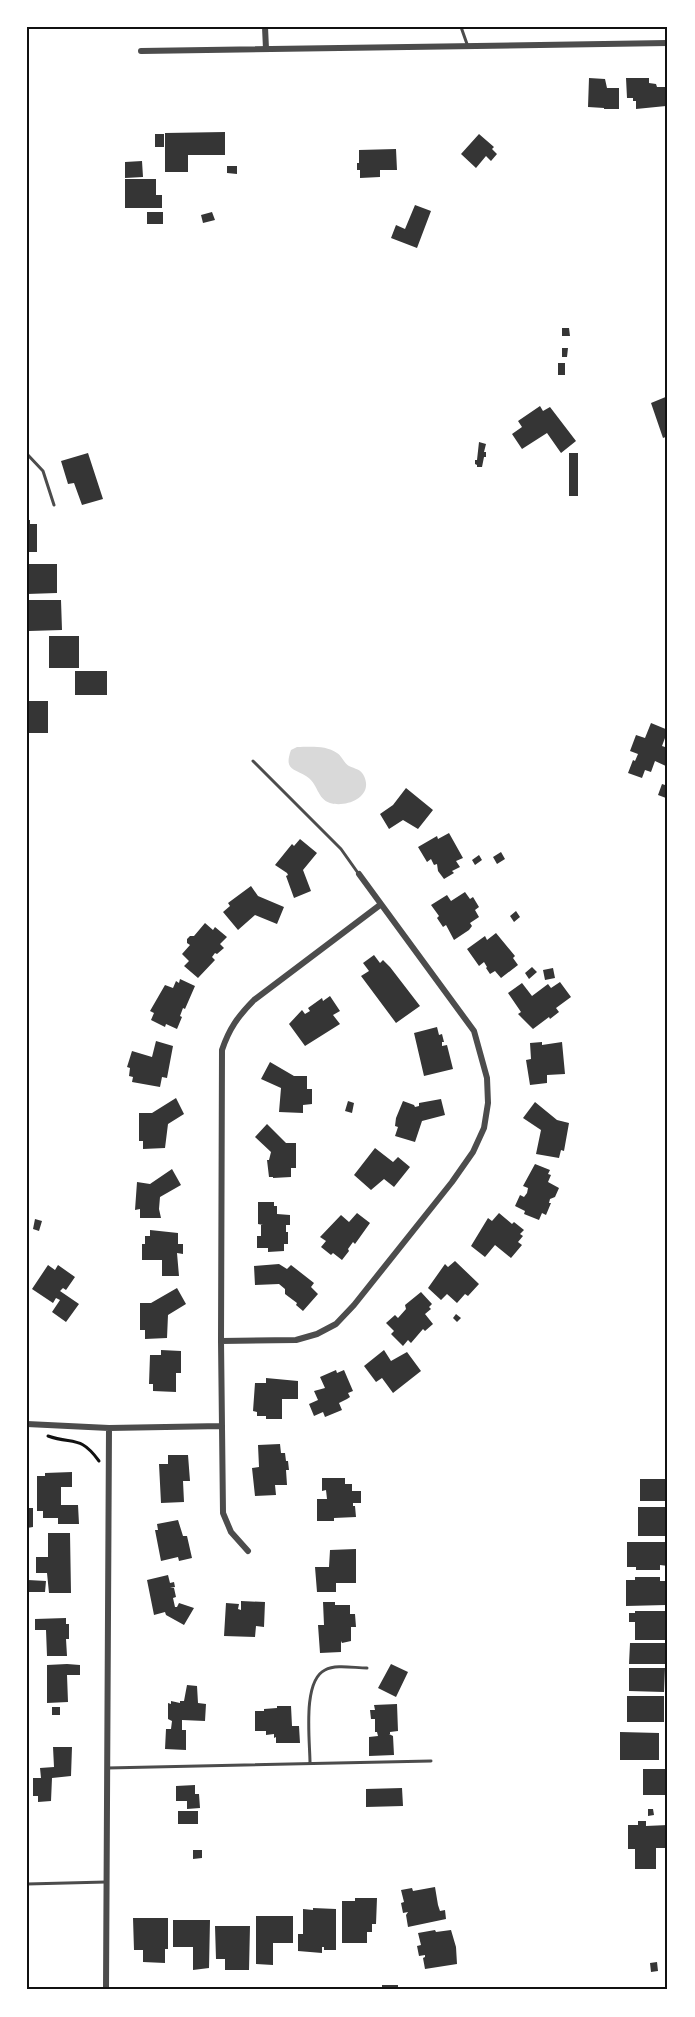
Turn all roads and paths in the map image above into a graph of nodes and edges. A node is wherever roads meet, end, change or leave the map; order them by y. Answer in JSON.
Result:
{"nodes":[{"id":1,"x":265,"y":27,"type":"edge"},
{"id":2,"x":460,"y":27,"type":"edge"},
{"id":3,"x":668,"y":43,"type":"edge"},
{"id":4,"x":468,"y":46,"type":"junction"},
{"id":5,"x":266,"y":49,"type":"junction"},
{"id":6,"x":141,"y":51,"type":"dead end"},
{"id":7,"x":27,"y":454,"type":"edge"},
{"id":8,"x":54,"y":505,"type":"dead end"},
{"id":9,"x":253,"y":761,"type":"dead end"},
{"id":10,"x":359,"y":874,"type":"joint"},
{"id":11,"x":380,"y":905,"type":"junction"},
{"id":12,"x":221,"y":1341,"type":"junction"},
{"id":13,"x":27,"y":1424,"type":"edge"},
{"id":14,"x":222,"y":1426,"type":"junction"},
{"id":15,"x":109,"y":1428,"type":"junction"},
{"id":16,"x":45,"y":1435,"type":"dead end"},
{"id":17,"x":110,"y":1479,"type":"junction"},
{"id":18,"x":248,"y":1551,"type":"dead end"},
{"id":19,"x":367,"y":1668,"type":"dead end"},
{"id":20,"x":431,"y":1761,"type":"dead end"},
{"id":21,"x":310,"y":1763,"type":"junction"},
{"id":22,"x":108,"y":1768,"type":"junction"},
{"id":23,"x":107,"y":1882,"type":"junction"},
{"id":24,"x":27,"y":1884,"type":"edge"},
{"id":25,"x":106,"y":1990,"type":"edge"}],
"edges":[{"from":1,"to":5,"type":"street"},
{"from":2,"to":4,"type":"lane"},
{"from":3,"to":4,"type":"street"},
{"from":4,"to":5,"type":"street"},
{"from":5,"to":6,"type":"street"},
{"from":7,"to":8,"type":"lane"},
{"from":9,"to":10,"type":"lane"},
{"from":10,"to":11,"type":"street"},
{"from":11,"to":12,"type":"street"},
{"from":11,"to":12,"type":"street"},
{"from":12,"to":14,"type":"street"},
{"from":13,"to":15,"type":"street"},
{"from":14,"to":15,"type":"street"},
{"from":14,"to":18,"type":"street"},
{"from":15,"to":17,"type":"street"},
{"from":16,"to":17,"type":"path"},
{"from":17,"to":22,"type":"street"},
{"from":19,"to":21,"type":"lane"},
{"from":20,"to":21,"type":"lane"},
{"from":21,"to":22,"type":"lane"},
{"from":22,"to":23,"type":"street"},
{"from":23,"to":24,"type":"lane"},
{"from":23,"to":25,"type":"street"}]}
